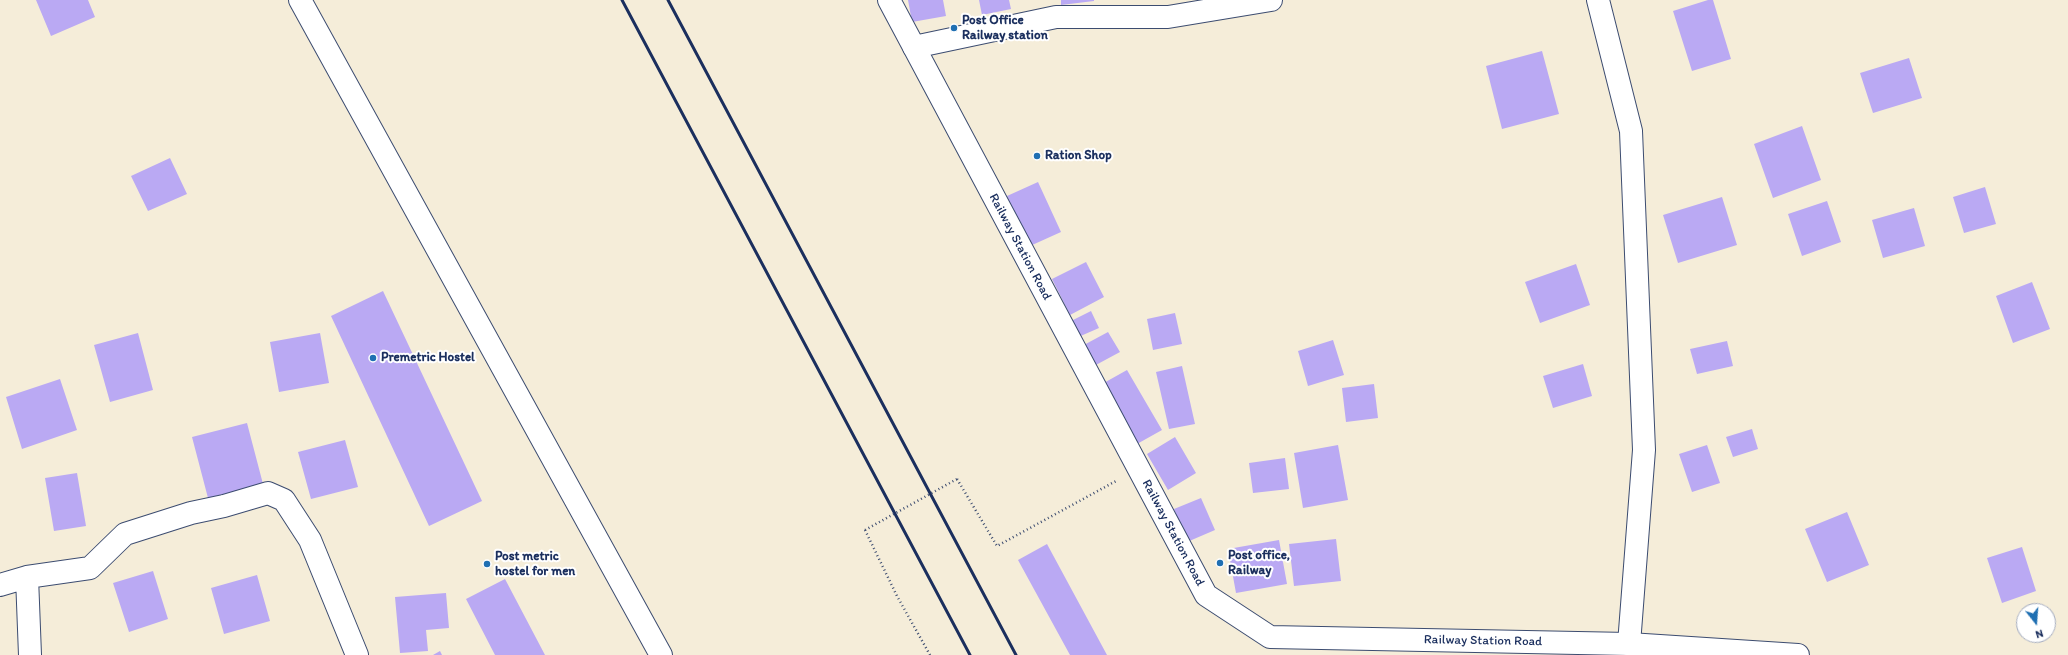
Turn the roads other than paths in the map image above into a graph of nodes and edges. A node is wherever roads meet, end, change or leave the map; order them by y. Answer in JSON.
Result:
{"nodes":[{"id":1,"x":300,"y":0,"type":"edge"},
{"id":2,"x":889,"y":0,"type":"edge"},
{"id":3,"x":1271,"y":0,"type":"edge"},
{"id":4,"x":1598,"y":0,"type":"edge"},
{"id":5,"x":914,"y":47,"type":"junction"},
{"id":6,"x":27,"y":577,"type":"junction"},
{"id":7,"x":0,"y":585,"type":"edge"},
{"id":8,"x":1629,"y":644,"type":"junction"},
{"id":9,"x":30,"y":655,"type":"edge"},
{"id":10,"x":357,"y":655,"type":"edge"},
{"id":11,"x":661,"y":655,"type":"edge"},
{"id":12,"x":1798,"y":655,"type":"edge"}],
"edges":[{"from":1,"to":11,"type":"street"},
{"from":2,"to":5,"type":"street","name":"Railway Station Road"},
{"from":3,"to":5,"type":"street"},
{"from":4,"to":8,"type":"street"},
{"from":5,"to":8,"type":"street","name":"Railway Station Road"},
{"from":6,"to":7,"type":"street"},
{"from":6,"to":9,"type":"street"},
{"from":6,"to":10,"type":"street"},
{"from":8,"to":12,"type":"street","name":"Railway Station Road"}]}
